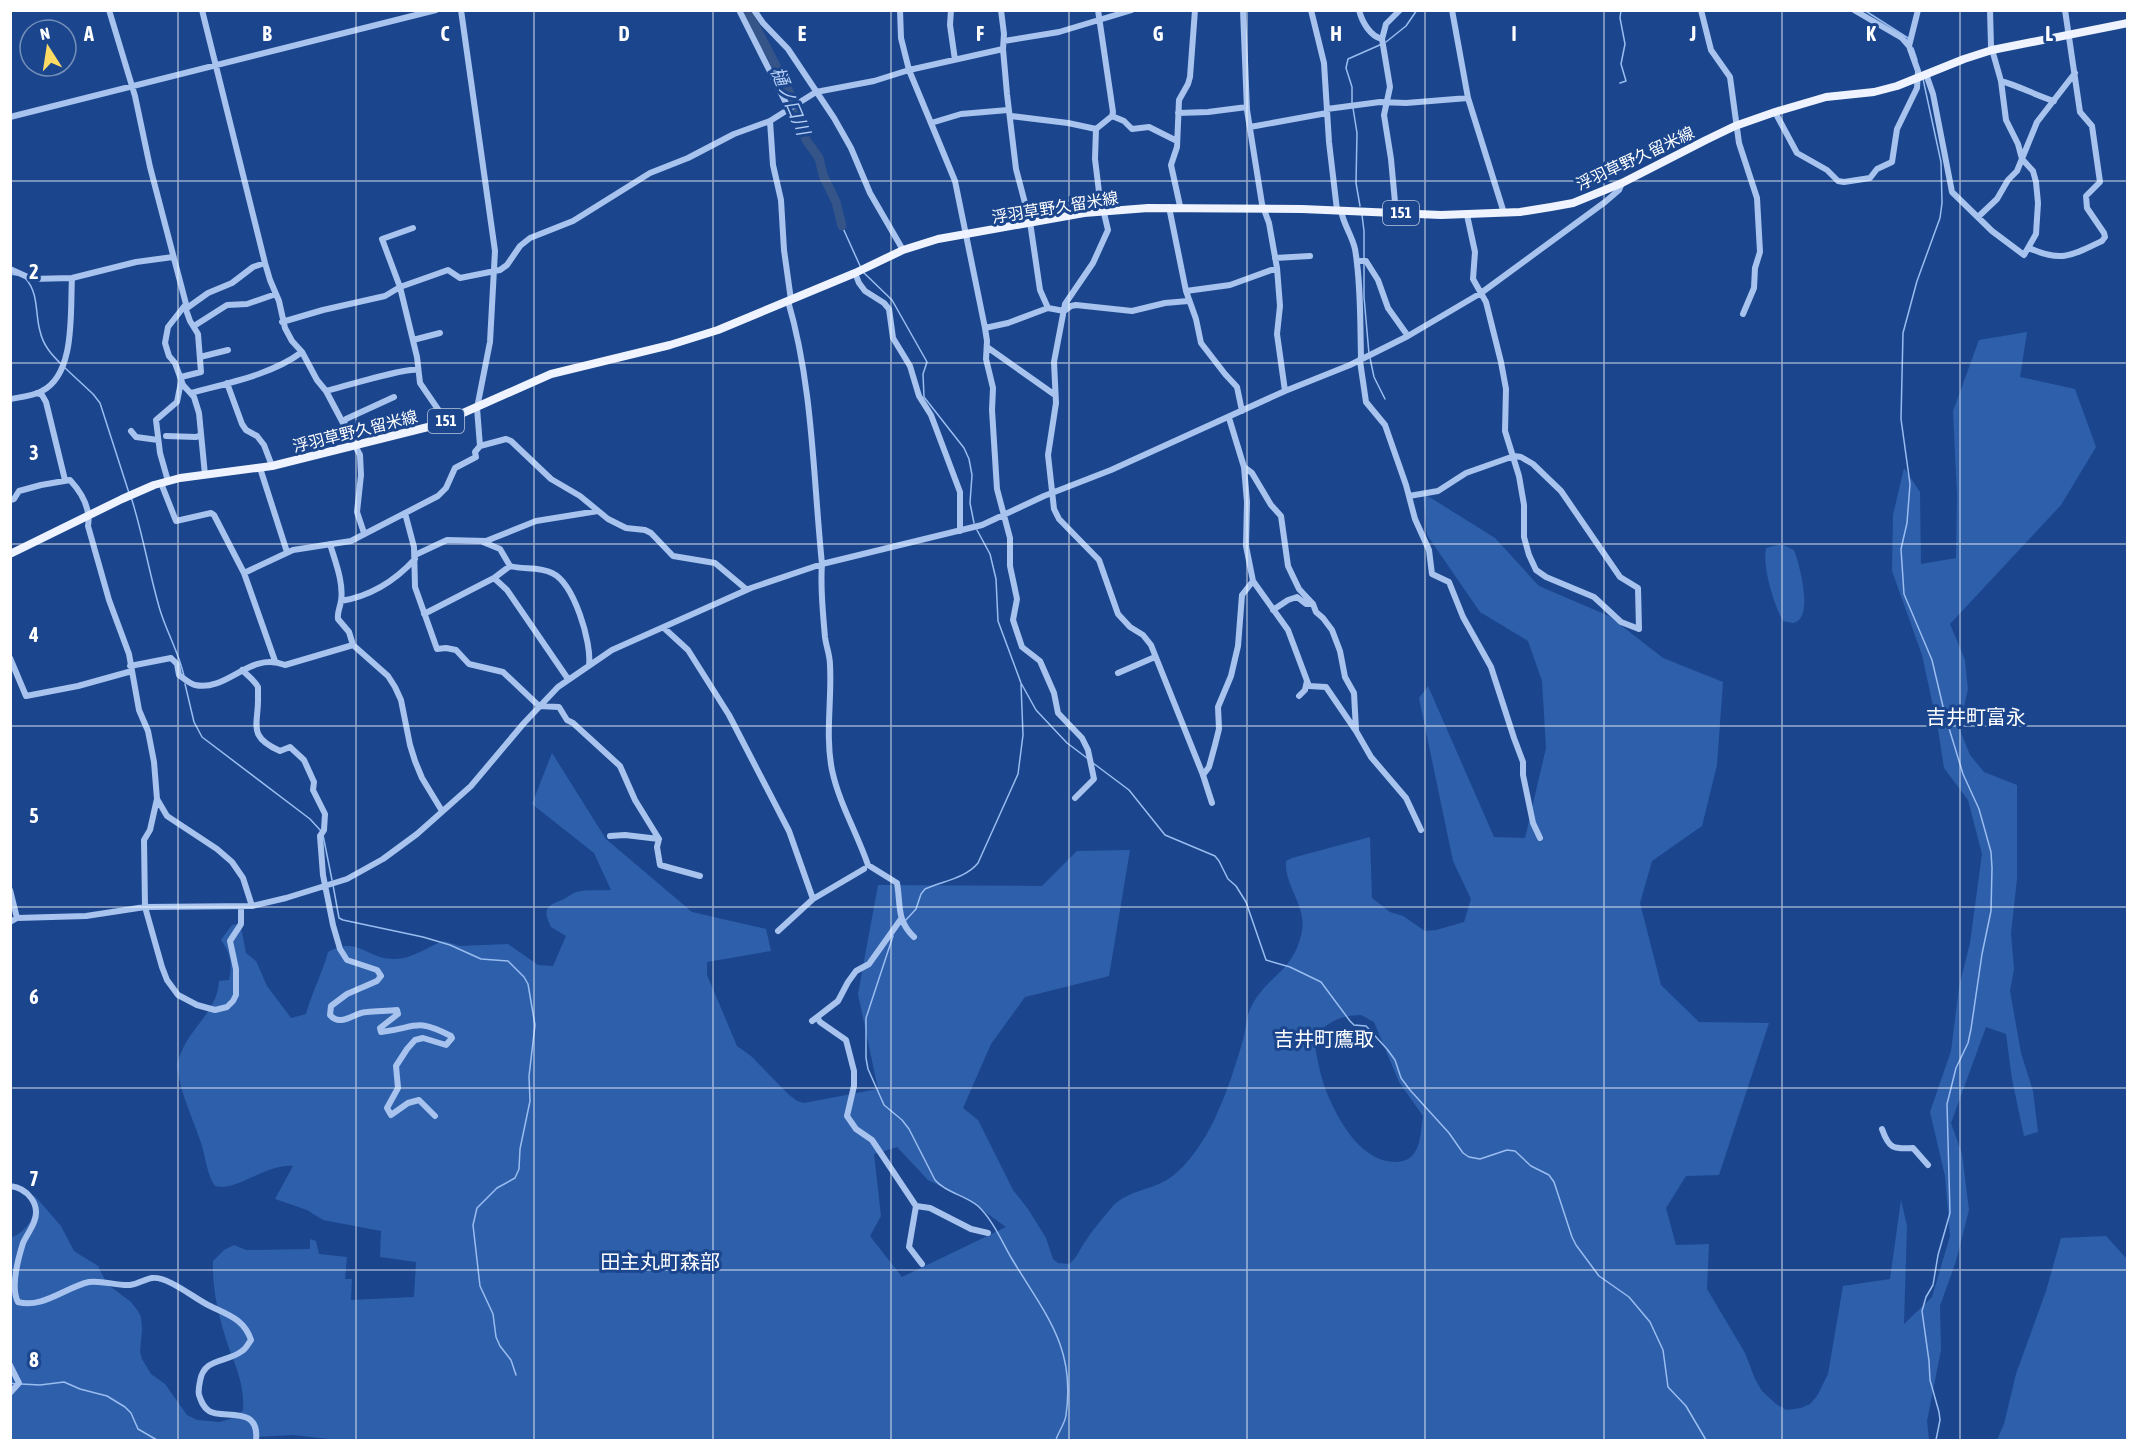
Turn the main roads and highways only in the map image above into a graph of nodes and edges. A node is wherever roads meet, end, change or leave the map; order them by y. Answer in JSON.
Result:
{"nodes":[{"id":1,"x":2127,"y":23,"type":"edge"},
{"id":2,"x":10,"y":554,"type":"edge"}],
"edges":[{"from":1,"to":2,"type":"main road","name":"浮羽草野久留米線","number":"151"}]}
